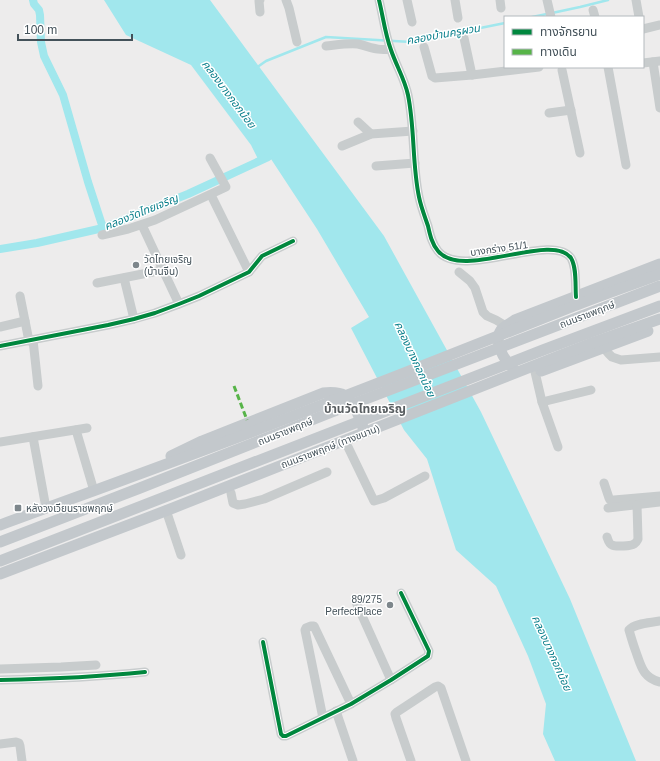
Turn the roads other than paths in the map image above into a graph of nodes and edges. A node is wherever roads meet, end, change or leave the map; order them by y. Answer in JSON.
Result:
{"nodes":[{"id":1,"x":260,"y":0,"type":"edge"},
{"id":2,"x":286,"y":0,"type":"edge"},
{"id":3,"x":379,"y":0,"type":"edge"},
{"id":4,"x":407,"y":0,"type":"edge"},
{"id":5,"x":455,"y":0,"type":"edge"},
{"id":6,"x":636,"y":0,"type":"edge"},
{"id":7,"x":260,"y":12,"type":"dead end"},
{"id":8,"x":639,"y":16,"type":"edge"},
{"id":9,"x":458,"y":18,"type":"dead end"},
{"id":10,"x":412,"y":22,"type":"dead end"},
{"id":11,"x":660,"y":25,"type":"edge"},
{"id":12,"x":644,"y":29,"type":"edge"},
{"id":13,"x":464,"y":38,"type":"dead end"},
{"id":14,"x":297,"y":42,"type":"dead end"},
{"id":15,"x":388,"y":42,"type":"junction"},
{"id":16,"x":326,"y":46,"type":"dead end"},
{"id":17,"x":424,"y":47,"type":"dead end"},
{"id":18,"x":656,"y":62,"type":"edge"},
{"id":19,"x":644,"y":63,"type":"edge"},
{"id":20,"x":515,"y":68,"type":"edge"},
{"id":21,"x":562,"y":68,"type":"edge"},
{"id":22,"x":608,"y":68,"type":"edge"},
{"id":23,"x":472,"y":75,"type":"junction"},
{"id":24,"x":660,"y":108,"type":"edge"},
{"id":25,"x":571,"y":110,"type":"junction"},
{"id":26,"x":550,"y":113,"type":"dead end"},
{"id":27,"x":358,"y":122,"type":"dead end"},
{"id":28,"x":413,"y":131,"type":"junction"},
{"id":29,"x":370,"y":134,"type":"junction"},
{"id":30,"x":342,"y":146,"type":"dead end"},
{"id":31,"x":580,"y":153,"type":"dead end"},
{"id":32,"x":210,"y":158,"type":"dead end"},
{"id":33,"x":415,"y":163,"type":"junction"},
{"id":34,"x":626,"y":165,"type":"dead end"},
{"id":35,"x":376,"y":166,"type":"dead end"},
{"id":36,"x":211,"y":195,"type":"junction"},
{"id":37,"x":142,"y":225,"type":"junction"},
{"id":38,"x":102,"y":235,"type":"dead end"},
{"id":39,"x":293,"y":242,"type":"dead end"},
{"id":40,"x":660,"y":264,"type":"edge"},
{"id":41,"x":163,"y":270,"type":"junction"},
{"id":42,"x":249,"y":272,"type":"junction"},
{"id":43,"x":459,"y":272,"type":"dead end"},
{"id":44,"x":660,"y":274,"type":"edge"},
{"id":45,"x":124,"y":278,"type":"junction"},
{"id":46,"x":97,"y":284,"type":"dead end"},
{"id":47,"x":660,"y":286,"type":"edge"},
{"id":48,"x":20,"y":296,"type":"dead end"},
{"id":49,"x":576,"y":301,"type":"junction"},
{"id":50,"x":179,"y":304,"type":"junction"},
{"id":51,"x":660,"y":306,"type":"edge"},
{"id":52,"x":134,"y":319,"type":"junction"},
{"id":53,"x":660,"y":319,"type":"edge"},
{"id":54,"x":25,"y":321,"type":"junction"},
{"id":55,"x":506,"y":326,"type":"junction"},
{"id":56,"x":660,"y":326,"type":"edge"},
{"id":57,"x":0,"y":327,"type":"edge"},
{"id":58,"x":31,"y":340,"type":"junction"},
{"id":59,"x":0,"y":346,"type":"edge"},
{"id":60,"x":604,"y":348,"type":"junction"},
{"id":61,"x":660,"y":357,"type":"edge"},
{"id":62,"x":535,"y":372,"type":"junction"},
{"id":63,"x":38,"y":386,"type":"dead end"},
{"id":64,"x":591,"y":390,"type":"dead end"},
{"id":65,"x":542,"y":402,"type":"junction"},
{"id":66,"x":87,"y":428,"type":"dead end"},
{"id":67,"x":76,"y":430,"type":"junction"},
{"id":68,"x":33,"y":437,"type":"junction"},
{"id":69,"x":0,"y":442,"type":"edge"},
{"id":70,"x":348,"y":447,"type":"junction"},
{"id":71,"x":558,"y":447,"type":"dead end"},
{"id":72,"x":327,"y":472,"type":"dead end"},
{"id":73,"x":137,"y":474,"type":"junction"},
{"id":74,"x":425,"y":476,"type":"dead end"},
{"id":75,"x":604,"y":483,"type":"dead end"},
{"id":76,"x":94,"y":491,"type":"junction"},
{"id":77,"x":231,"y":493,"type":"junction"},
{"id":78,"x":660,"y":496,"type":"edge"},
{"id":79,"x":660,"y":502,"type":"edge"},
{"id":80,"x":636,"y":505,"type":"junction"},
{"id":81,"x":46,"y":508,"type":"junction"},
{"id":82,"x":608,"y":508,"type":"dead end"},
{"id":83,"x":170,"y":509,"type":"junction"},
{"id":84,"x":0,"y":525,"type":"edge"},
{"id":85,"x":607,"y":537,"type":"dead end"},
{"id":86,"x":0,"y":542,"type":"edge"},
{"id":87,"x":181,"y":555,"type":"dead end"},
{"id":88,"x":0,"y":561,"type":"edge"},
{"id":89,"x":0,"y":574,"type":"edge"},
{"id":90,"x":402,"y":593,"type":"dead end"},
{"id":91,"x":355,"y":600,"type":"dead end"},
{"id":92,"x":660,"y":621,"type":"edge"},
{"id":93,"x":263,"y":642,"type":"dead end"},
{"id":94,"x":96,"y":665,"type":"dead end"},
{"id":95,"x":0,"y":669,"type":"edge"},
{"id":96,"x":145,"y":672,"type":"dead end"},
{"id":97,"x":0,"y":680,"type":"edge"},
{"id":98,"x":391,"y":680,"type":"junction"},
{"id":99,"x":660,"y":682,"type":"edge"},
{"id":100,"x":351,"y":704,"type":"junction"},
{"id":101,"x":336,"y":714,"type":"junction"},
{"id":102,"x":323,"y":718,"type":"junction"},
{"id":103,"x":0,"y":744,"type":"edge"},
{"id":104,"x":22,"y":761,"type":"edge"},
{"id":105,"x":353,"y":761,"type":"edge"},
{"id":106,"x":411,"y":761,"type":"edge"},
{"id":107,"x":466,"y":761,"type":"edge"}],
"edges":[{"from":1,"to":7,"type":"street"},
{"from":2,"to":14,"type":"street"},
{"from":3,"to":15,"type":"street"},
{"from":4,"to":10,"type":"street"},
{"from":5,"to":9,"type":"street"},
{"from":6,"to":8,"type":"street"},
{"from":11,"to":12,"type":"street"},
{"from":13,"to":23,"type":"street"},
{"from":15,"to":16,"type":"street"},
{"from":15,"to":28,"type":"street","name":"บางกร่าง 51/1"},
{"from":17,"to":23,"type":"street"},
{"from":18,"to":19,"type":"street"},
{"from":18,"to":24,"type":"street"},
{"from":20,"to":23,"type":"street"},
{"from":21,"to":25,"type":"street"},
{"from":22,"to":34,"type":"street"},
{"from":25,"to":26,"type":"street"},
{"from":25,"to":31,"type":"street"},
{"from":27,"to":29,"type":"street"},
{"from":28,"to":29,"type":"street"},
{"from":28,"to":33,"type":"street","name":"บางกร่าง 51/1"},
{"from":29,"to":30,"type":"street"},
{"from":32,"to":36,"type":"street"},
{"from":33,"to":35,"type":"street"},
{"from":33,"to":49,"type":"street","name":"บางกร่าง 51/1"},
{"from":36,"to":37,"type":"street"},
{"from":36,"to":42,"type":"street"},
{"from":37,"to":38,"type":"street"},
{"from":37,"to":41,"type":"street"},
{"from":39,"to":42,"type":"street"},
{"from":40,"to":49,"type":"main road"},
{"from":41,"to":45,"type":"street"},
{"from":41,"to":50,"type":"street"},
{"from":42,"to":50,"type":"street"},
{"from":43,"to":55,"type":"street"},
{"from":44,"to":49,"type":"main road"},
{"from":45,"to":46,"type":"street"},
{"from":45,"to":52,"type":"street"},
{"from":47,"to":86,"type":"main road","name":"ถนนราชพฤกษ์"},
{"from":48,"to":54,"type":"street"},
{"from":49,"to":55,"type":"main road"},
{"from":49,"to":73,"type":"main road"},
{"from":50,"to":52,"type":"street"},
{"from":51,"to":88,"type":"main road","name":"ถนนราชพฤกษ์"},
{"from":52,"to":58,"type":"street"},
{"from":53,"to":83,"type":"main road","name":"ถนนราชพฤกษ์ (ทางขนาน)"},
{"from":54,"to":57,"type":"street"},
{"from":54,"to":58,"type":"street"},
{"from":55,"to":62,"type":"main road"},
{"from":56,"to":60,"type":"main road"},
{"from":58,"to":59,"type":"street"},
{"from":58,"to":63,"type":"street"},
{"from":60,"to":61,"type":"street"},
{"from":60,"to":62,"type":"main road"},
{"from":62,"to":65,"type":"street"},
{"from":64,"to":65,"type":"street"},
{"from":65,"to":71,"type":"street"},
{"from":66,"to":67,"type":"street"},
{"from":67,"to":68,"type":"street"},
{"from":67,"to":76,"type":"street"},
{"from":68,"to":69,"type":"street"},
{"from":68,"to":81,"type":"street"},
{"from":70,"to":73,"type":"main road"},
{"from":70,"to":74,"type":"street"},
{"from":70,"to":77,"type":"main road"},
{"from":72,"to":77,"type":"street"},
{"from":73,"to":76,"type":"main road"},
{"from":75,"to":78,"type":"street"},
{"from":76,"to":81,"type":"main road"},
{"from":77,"to":83,"type":"main road"},
{"from":79,"to":80,"type":"street"},
{"from":80,"to":82,"type":"street"},
{"from":80,"to":85,"type":"street"},
{"from":81,"to":84,"type":"main road"},
{"from":83,"to":87,"type":"street"},
{"from":83,"to":89,"type":"main road","name":"ถนนราชพฤกษ์ (ทางขนาน)"},
{"from":90,"to":98,"type":"street"},
{"from":91,"to":98,"type":"street"},
{"from":92,"to":99,"type":"street"},
{"from":93,"to":102,"type":"street"},
{"from":94,"to":95,"type":"street"},
{"from":96,"to":97,"type":"street"},
{"from":98,"to":100,"type":"street"},
{"from":100,"to":101,"type":"street"},
{"from":100,"to":102,"type":"street"},
{"from":101,"to":102,"type":"street"},
{"from":101,"to":105,"type":"street"},
{"from":103,"to":104,"type":"street"},
{"from":106,"to":107,"type":"street"}]}
